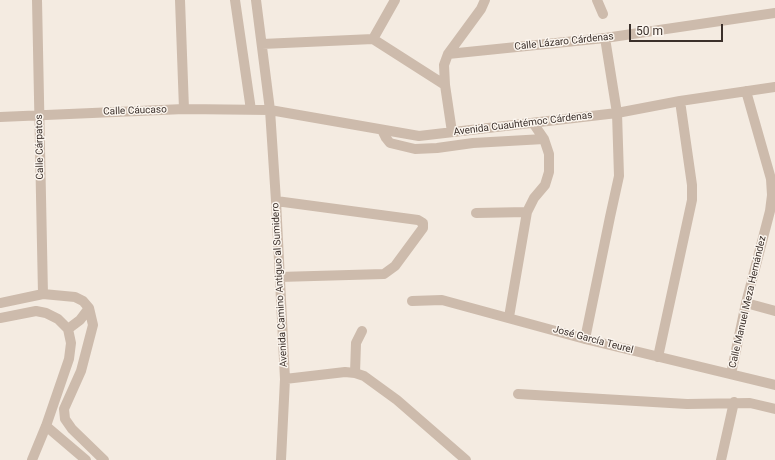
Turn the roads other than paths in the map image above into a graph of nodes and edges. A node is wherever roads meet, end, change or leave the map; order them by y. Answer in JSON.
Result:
{"nodes":[{"id":1,"x":37,"y":0,"type":"edge"},
{"id":2,"x":180,"y":0,"type":"edge"},
{"id":3,"x":235,"y":0,"type":"edge"},
{"id":4,"x":256,"y":0,"type":"edge"},
{"id":5,"x":395,"y":0,"type":"edge"},
{"id":6,"x":485,"y":0,"type":"edge"},
{"id":7,"x":597,"y":0,"type":"edge"},
{"id":8,"x":775,"y":13,"type":"edge"},
{"id":9,"x":603,"y":14,"type":"dead end"},
{"id":10,"x":605,"y":38,"type":"junction"},
{"id":11,"x":373,"y":39,"type":"junction"},
{"id":12,"x":262,"y":44,"type":"junction"},
{"id":13,"x":448,"y":54,"type":"junction"},
{"id":14,"x":445,"y":85,"type":"junction"},
{"id":15,"x":775,"y":87,"type":"edge"},
{"id":16,"x":746,"y":91,"type":"junction"},
{"id":17,"x":680,"y":101,"type":"junction"},
{"id":18,"x":184,"y":109,"type":"junction"},
{"id":19,"x":251,"y":110,"type":"junction"},
{"id":20,"x":270,"y":110,"type":"junction"},
{"id":21,"x":617,"y":113,"type":"junction"},
{"id":22,"x":39,"y":115,"type":"junction"},
{"id":23,"x":0,"y":117,"type":"edge"},
{"id":24,"x":533,"y":123,"type":"junction"},
{"id":25,"x":382,"y":130,"type":"junction"},
{"id":26,"x":452,"y":132,"type":"junction"},
{"id":27,"x":544,"y":139,"type":"junction"},
{"id":28,"x":276,"y":201,"type":"junction"},
{"id":29,"x":527,"y":212,"type":"junction"},
{"id":30,"x":476,"y":213,"type":"dead end"},
{"id":31,"x":279,"y":277,"type":"junction"},
{"id":32,"x":43,"y":294,"type":"junction"},
{"id":33,"x":412,"y":301,"type":"dead end"},
{"id":34,"x":0,"y":303,"type":"edge"},
{"id":35,"x":746,"y":303,"type":"junction"},
{"id":36,"x":89,"y":308,"type":"junction"},
{"id":37,"x":775,"y":311,"type":"edge"},
{"id":38,"x":509,"y":317,"type":"junction"},
{"id":39,"x":0,"y":318,"type":"edge"},
{"id":40,"x":68,"y":328,"type":"junction"},
{"id":41,"x":362,"y":331,"type":"dead end"},
{"id":42,"x":585,"y":339,"type":"junction"},
{"id":43,"x":658,"y":357,"type":"junction"},
{"id":44,"x":355,"y":373,"type":"junction"},
{"id":45,"x":731,"y":374,"type":"junction"},
{"id":46,"x":285,"y":379,"type":"junction"},
{"id":47,"x":775,"y":386,"type":"edge"},
{"id":48,"x":518,"y":394,"type":"dead end"},
{"id":49,"x":734,"y":402,"type":"junction"},
{"id":50,"x":775,"y":409,"type":"edge"},
{"id":51,"x":46,"y":426,"type":"junction"},
{"id":52,"x":32,"y":460,"type":"edge"},
{"id":53,"x":86,"y":460,"type":"edge"},
{"id":54,"x":104,"y":460,"type":"edge"},
{"id":55,"x":281,"y":460,"type":"edge"},
{"id":56,"x":466,"y":460,"type":"edge"},
{"id":57,"x":721,"y":460,"type":"edge"}],
"edges":[{"from":1,"to":22,"type":"street","name":"Calle Cárpatos"},
{"from":2,"to":18,"type":"street"},
{"from":3,"to":19,"type":"street"},
{"from":4,"to":12,"type":"street","name":"Avenida Camino Antiguo al Sumidero"},
{"from":5,"to":11,"type":"street"},
{"from":6,"to":13,"type":"street"},
{"from":7,"to":9,"type":"street"},
{"from":8,"to":10,"type":"street","name":"Calle Lázaro Cárdenas"},
{"from":10,"to":13,"type":"street","name":"Calle Lázaro Cárdenas"},
{"from":10,"to":21,"type":"street"},
{"from":11,"to":12,"type":"street"},
{"from":11,"to":14,"type":"street"},
{"from":12,"to":20,"type":"street","name":"Avenida Camino Antiguo al Sumidero"},
{"from":13,"to":14,"type":"street"},
{"from":14,"to":26,"type":"street"},
{"from":15,"to":16,"type":"street","name":"Avenida Cuauhtémoc Cárdenas"},
{"from":16,"to":17,"type":"street","name":"Avenida Cuauhtémoc Cárdenas"},
{"from":16,"to":35,"type":"street","name":"Calle Manuel Meza Hernández"},
{"from":17,"to":21,"type":"street","name":"Avenida Cuauhtémoc Cárdenas"},
{"from":17,"to":43,"type":"street"},
{"from":18,"to":19,"type":"street","name":"Calle Cáucaso"},
{"from":18,"to":22,"type":"street","name":"Calle Cáucaso"},
{"from":19,"to":20,"type":"street","name":"Calle Cáucaso"},
{"from":20,"to":25,"type":"street","name":"Avenida Cuauhtémoc Cárdenas"},
{"from":20,"to":28,"type":"street","name":"Avenida Camino Antiguo al Sumidero"},
{"from":21,"to":24,"type":"street","name":"Avenida Cuauhtémoc Cárdenas"},
{"from":21,"to":42,"type":"street"},
{"from":22,"to":23,"type":"street","name":"Calle Cáucaso"},
{"from":22,"to":32,"type":"street","name":"Calle Cárpatos"},
{"from":24,"to":26,"type":"street","name":"Avenida Cuauhtémoc Cárdenas"},
{"from":24,"to":27,"type":"street"},
{"from":25,"to":26,"type":"street","name":"Avenida Cuauhtémoc Cárdenas"},
{"from":25,"to":27,"type":"street"},
{"from":27,"to":29,"type":"street"},
{"from":28,"to":31,"type":"street","name":"Avenida Camino Antiguo al Sumidero"},
{"from":28,"to":31,"type":"street"},
{"from":29,"to":30,"type":"street"},
{"from":29,"to":38,"type":"street"},
{"from":31,"to":46,"type":"street","name":"Avenida Camino Antiguo al Sumidero"},
{"from":32,"to":34,"type":"street"},
{"from":32,"to":36,"type":"street"},
{"from":33,"to":38,"type":"street","name":"José García Teurel"},
{"from":35,"to":37,"type":"street"},
{"from":35,"to":45,"type":"street","name":"Calle Manuel Meza Hernández"},
{"from":36,"to":40,"type":"street"},
{"from":36,"to":54,"type":"street"},
{"from":38,"to":42,"type":"street","name":"José García Teurel"},
{"from":39,"to":40,"type":"street"},
{"from":40,"to":51,"type":"street"},
{"from":41,"to":44,"type":"street"},
{"from":42,"to":43,"type":"street","name":"José García Teurel"},
{"from":43,"to":45,"type":"street","name":"José García Teurel"},
{"from":44,"to":46,"type":"street"},
{"from":44,"to":56,"type":"street"},
{"from":45,"to":47,"type":"street","name":"José García Teurel"},
{"from":46,"to":55,"type":"street","name":"Avenida Camino Antiguo al Sumidero"},
{"from":48,"to":49,"type":"street"},
{"from":49,"to":50,"type":"street"},
{"from":49,"to":57,"type":"street"},
{"from":51,"to":52,"type":"street"},
{"from":51,"to":53,"type":"street"}]}
